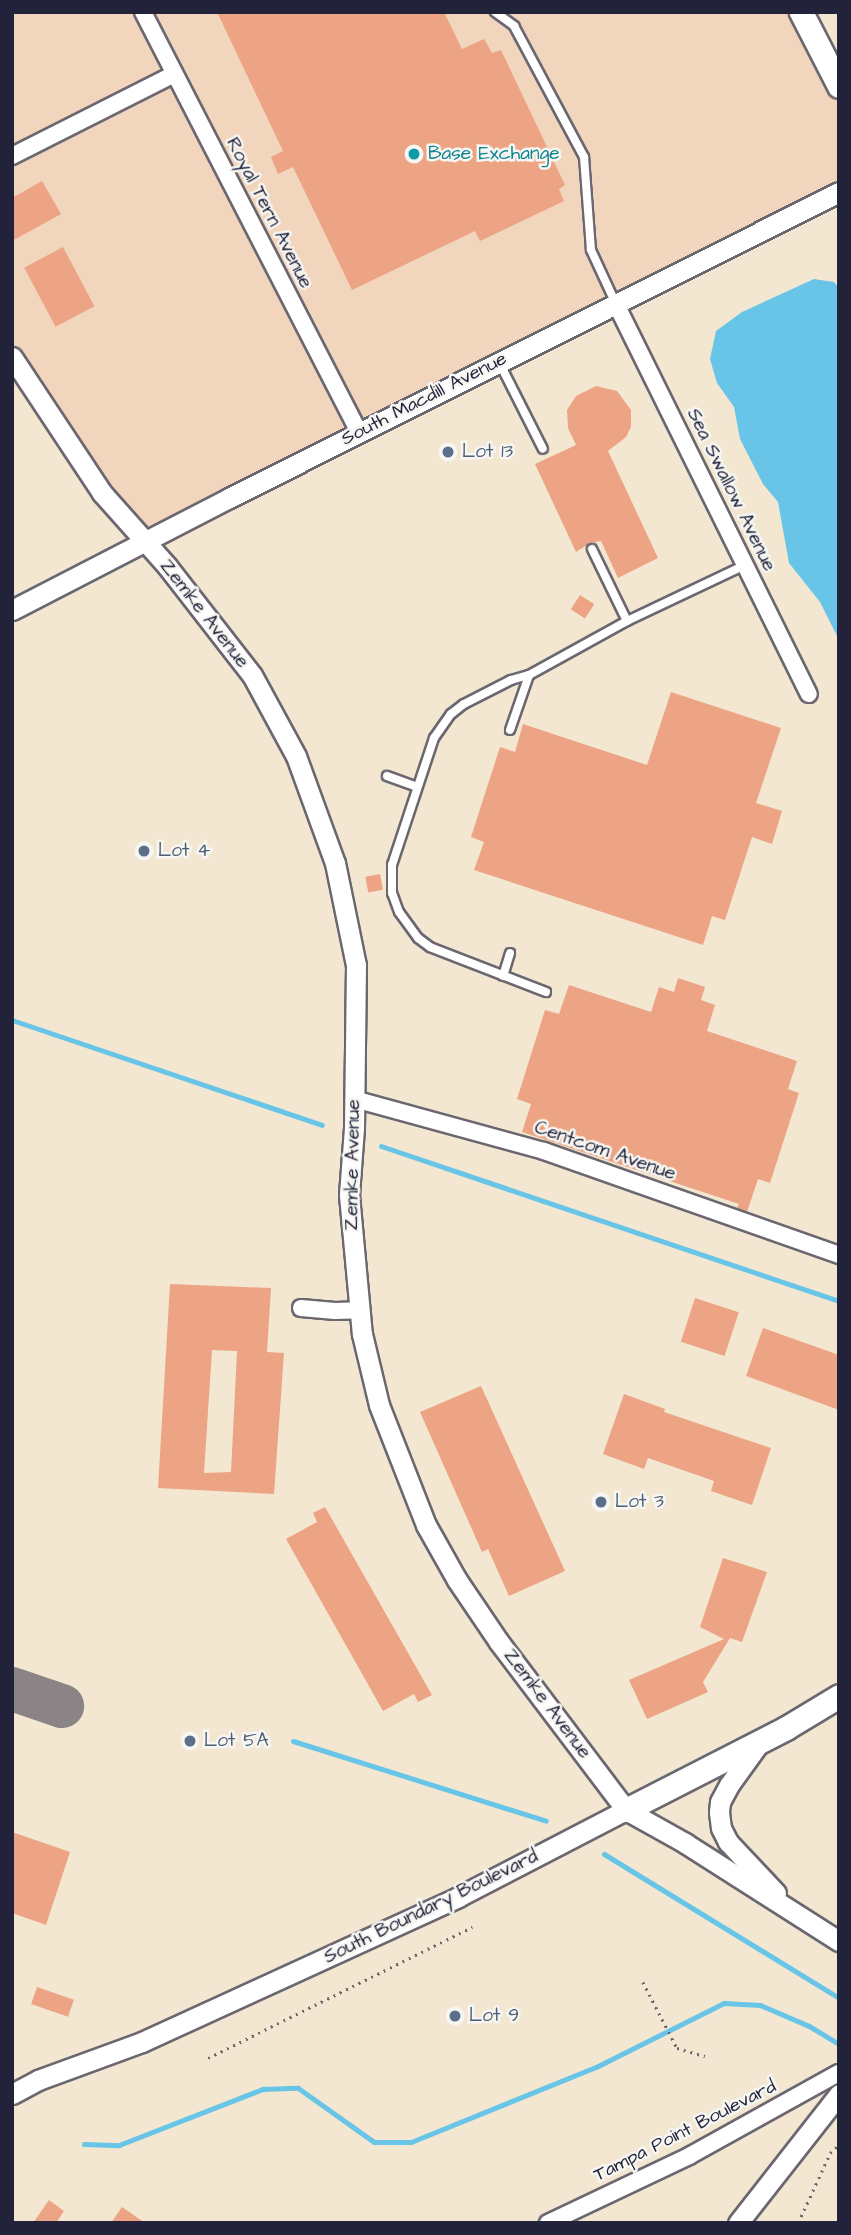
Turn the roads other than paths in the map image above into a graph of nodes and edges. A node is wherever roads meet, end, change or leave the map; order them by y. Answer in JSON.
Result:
{"nodes":[{"id":1,"x":143,"y":12,"type":"edge"},
{"id":2,"x":495,"y":12,"type":"edge"},
{"id":3,"x":801,"y":12,"type":"edge"},
{"id":4,"x":174,"y":74,"type":"junction"},
{"id":5,"x":839,"y":86,"type":"edge"},
{"id":6,"x":12,"y":156,"type":"edge"},
{"id":7,"x":839,"y":192,"type":"edge"},
{"id":8,"x":616,"y":304,"type":"junction"},
{"id":9,"x":12,"y":357,"type":"edge"},
{"id":10,"x":499,"y":362,"type":"junction"},
{"id":11,"x":359,"y":432,"type":"junction"},
{"id":12,"x":543,"y":449,"type":"dead end"},
{"id":13,"x":147,"y":541,"type":"junction"},
{"id":14,"x":592,"y":549,"type":"dead end"},
{"id":15,"x":745,"y":565,"type":"junction"},
{"id":16,"x":12,"y":610,"type":"edge"},
{"id":17,"x":627,"y":621,"type":"junction"},
{"id":18,"x":529,"y":675,"type":"junction"},
{"id":19,"x":809,"y":694,"type":"dead end"},
{"id":20,"x":510,"y":730,"type":"dead end"},
{"id":21,"x":387,"y":776,"type":"dead end"},
{"id":22,"x":417,"y":787,"type":"junction"},
{"id":23,"x":510,"y":953,"type":"dead end"},
{"id":24,"x":503,"y":976,"type":"junction"},
{"id":25,"x":546,"y":992,"type":"dead end"},
{"id":26,"x":354,"y":1099,"type":"junction"},
{"id":27,"x":839,"y":1255,"type":"edge"},
{"id":28,"x":301,"y":1308,"type":"dead end"},
{"id":29,"x":359,"y":1310,"type":"junction"},
{"id":30,"x":839,"y":1696,"type":"edge"},
{"id":31,"x":760,"y":1742,"type":"junction"},
{"id":32,"x":626,"y":1811,"type":"junction"},
{"id":33,"x":788,"y":1907,"type":"junction"},
{"id":34,"x":839,"y":1941,"type":"edge"},
{"id":35,"x":839,"y":2073,"type":"edge"},
{"id":36,"x":38,"y":2080,"type":"junction"},
{"id":37,"x":12,"y":2084,"type":"edge"},
{"id":38,"x":12,"y":2094,"type":"edge"},
{"id":39,"x":839,"y":2094,"type":"edge"},
{"id":40,"x":548,"y":2223,"type":"edge"},
{"id":41,"x":738,"y":2223,"type":"edge"}],
"edges":[{"from":1,"to":4,"type":"street","name":"Royal Tern Avenue"},
{"from":2,"to":8,"type":"lane"},
{"from":3,"to":5,"type":"main road"},
{"from":4,"to":6,"type":"street"},
{"from":4,"to":11,"type":"street","name":"Royal Tern Avenue"},
{"from":7,"to":8,"type":"street","name":"South Macdill Avenue"},
{"from":8,"to":10,"type":"street","name":"South Macdill Avenue"},
{"from":8,"to":15,"type":"street","name":"Sea Swallow Avenue"},
{"from":9,"to":13,"type":"street","name":"Zemke Avenue"},
{"from":10,"to":11,"type":"street","name":"South Macdill Avenue"},
{"from":10,"to":12,"type":"lane"},
{"from":11,"to":13,"type":"street","name":"South Macdill Avenue"},
{"from":13,"to":16,"type":"street","name":"South Macdill Avenue"},
{"from":13,"to":26,"type":"street","name":"Zemke Avenue"},
{"from":14,"to":17,"type":"lane"},
{"from":15,"to":17,"type":"lane"},
{"from":15,"to":19,"type":"street","name":"Sea Swallow Avenue"},
{"from":17,"to":18,"type":"lane"},
{"from":18,"to":20,"type":"lane"},
{"from":18,"to":22,"type":"lane"},
{"from":21,"to":22,"type":"lane"},
{"from":22,"to":24,"type":"lane"},
{"from":23,"to":24,"type":"lane"},
{"from":24,"to":25,"type":"lane"},
{"from":26,"to":27,"type":"street","name":"Centcom Avenue"},
{"from":26,"to":29,"type":"street","name":"Zemke Avenue"},
{"from":28,"to":29,"type":"street"},
{"from":29,"to":32,"type":"street","name":"Zemke Avenue"},
{"from":30,"to":31,"type":"main road","name":"South Boundary Boulevard"},
{"from":31,"to":32,"type":"main road","name":"South Boundary Boulevard"},
{"from":31,"to":33,"type":"street","name":"Zemke Avenue"},
{"from":32,"to":33,"type":"street","name":"Zemke Avenue"},
{"from":32,"to":36,"type":"street","name":"South Boundary Boulevard"},
{"from":33,"to":34,"type":"street","name":"Zemke Avenue"},
{"from":35,"to":40,"type":"street","name":"Tampa Point Boulevard"},
{"from":36,"to":37,"type":"street"},
{"from":36,"to":38,"type":"street","name":"South Boundary Boulevard"},
{"from":39,"to":41,"type":"street"}]}
